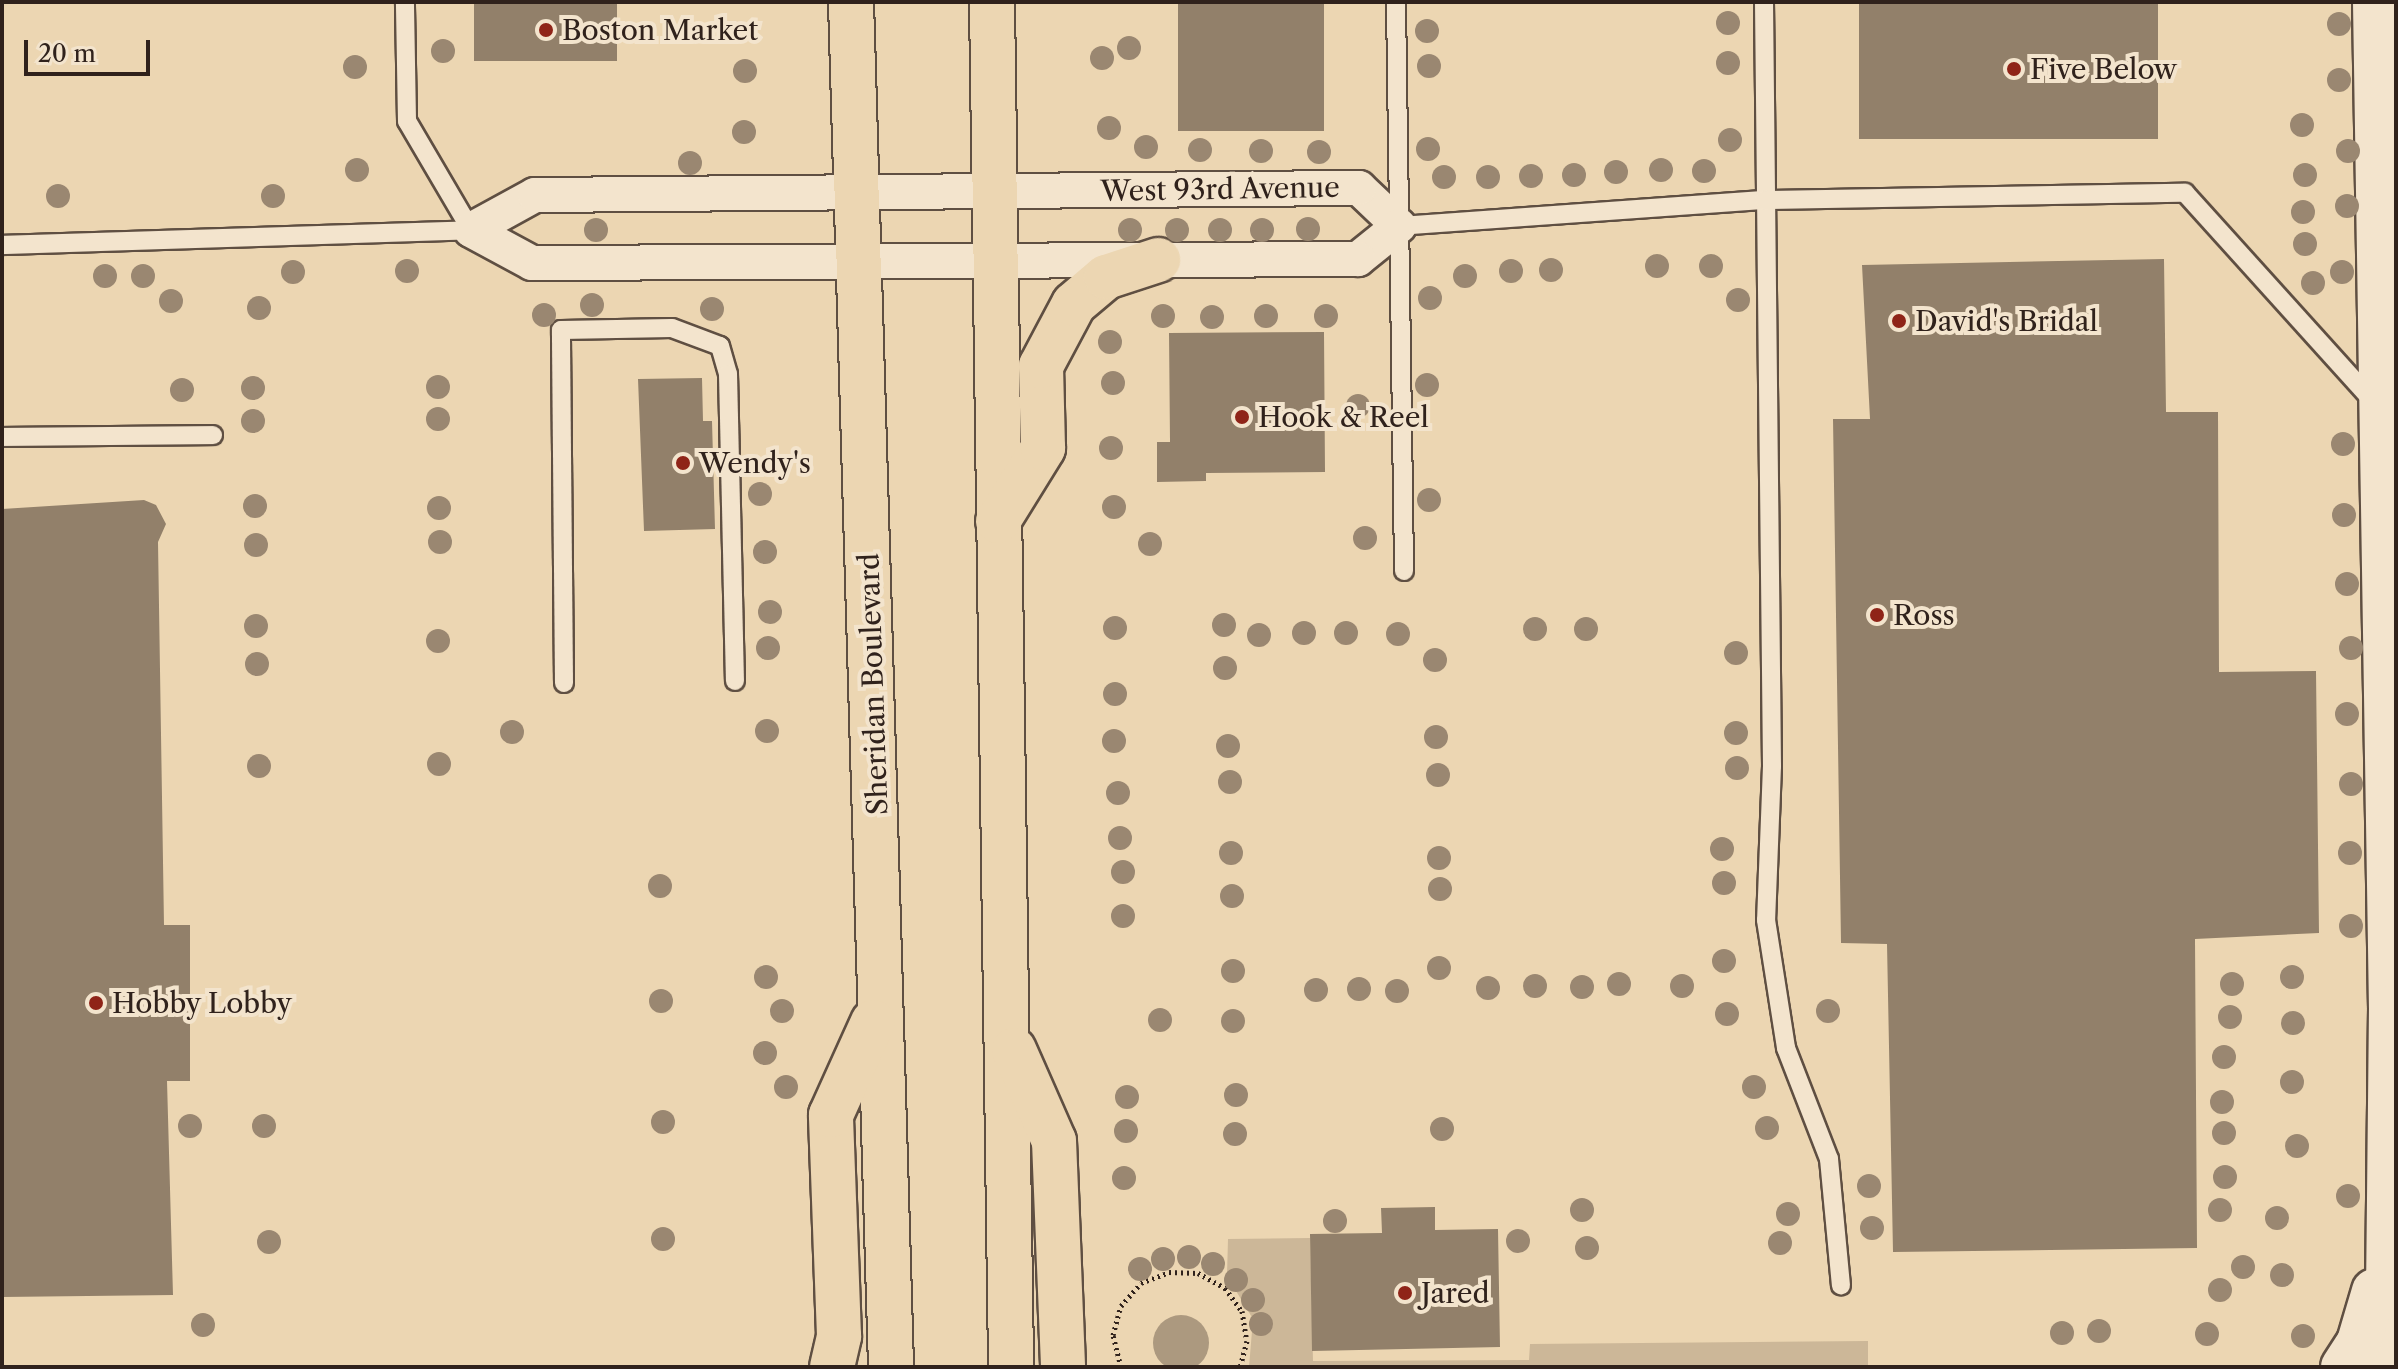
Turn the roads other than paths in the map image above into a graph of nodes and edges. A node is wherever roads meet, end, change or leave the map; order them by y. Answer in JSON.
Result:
{"nodes":[{"id":1,"x":405,"y":2,"type":"edge"},
{"id":2,"x":851,"y":2,"type":"edge"},
{"id":3,"x":992,"y":2,"type":"edge"},
{"id":4,"x":1396,"y":2,"type":"edge"},
{"id":5,"x":1764,"y":2,"type":"edge"},
{"id":6,"x":2375,"y":2,"type":"edge"},
{"id":7,"x":994,"y":191,"type":"junction"},
{"id":8,"x":859,"y":192,"type":"junction"},
{"id":9,"x":1764,"y":200,"type":"junction"},
{"id":10,"x":1399,"y":226,"type":"junction"},
{"id":11,"x":471,"y":230,"type":"junction"},
{"id":12,"x":2,"y":245,"type":"edge"},
{"id":13,"x":1158,"y":260,"type":"junction"},
{"id":14,"x":995,"y":261,"type":"junction"},
{"id":15,"x":861,"y":262,"type":"junction"},
{"id":16,"x":2386,"y":330,"type":"edge"},
{"id":17,"x":2377,"y":405,"type":"junction"},
{"id":18,"x":213,"y":435,"type":"dead end"},
{"id":19,"x":2,"y":437,"type":"edge"},
{"id":20,"x":2387,"y":454,"type":"edge"},
{"id":21,"x":998,"y":521,"type":"junction"},
{"id":22,"x":1404,"y":571,"type":"dead end"},
{"id":23,"x":735,"y":681,"type":"dead end"},
{"id":24,"x":564,"y":683,"type":"dead end"},
{"id":25,"x":878,"y":1013,"type":"junction"},
{"id":26,"x":1007,"y":1033,"type":"junction"},
{"id":27,"x":2388,"y":1246,"type":"junction"},
{"id":28,"x":1841,"y":1285,"type":"dead end"},
{"id":29,"x":832,"y":1367,"type":"edge"},
{"id":30,"x":891,"y":1367,"type":"edge"},
{"id":31,"x":1011,"y":1367,"type":"edge"},
{"id":32,"x":1063,"y":1367,"type":"edge"},
{"id":33,"x":2343,"y":1367,"type":"edge"},
{"id":34,"x":2387,"y":1367,"type":"edge"}],
"edges":[{"from":1,"to":11,"type":"lane"},
{"from":2,"to":8,"type":"main road","name":"Sheridan Boulevard"},
{"from":3,"to":7,"type":"main road"},
{"from":4,"to":10,"type":"lane"},
{"from":5,"to":9,"type":"lane"},
{"from":6,"to":16,"type":"street"},
{"from":7,"to":8,"type":"street","name":"West 93rd Avenue"},
{"from":7,"to":10,"type":"street","name":"West 93rd Avenue"},
{"from":7,"to":14,"type":"main road"},
{"from":8,"to":11,"type":"street","name":"West 93rd Avenue"},
{"from":8,"to":15,"type":"main road","name":"Sheridan Boulevard"},
{"from":9,"to":10,"type":"lane"},
{"from":9,"to":17,"type":"lane"},
{"from":9,"to":28,"type":"lane"},
{"from":10,"to":13,"type":"street"},
{"from":10,"to":22,"type":"lane"},
{"from":11,"to":12,"type":"lane"},
{"from":11,"to":15,"type":"street"},
{"from":13,"to":14,"type":"street"},
{"from":13,"to":21,"type":"main road"},
{"from":14,"to":15,"type":"street"},
{"from":14,"to":21,"type":"main road"},
{"from":15,"to":25,"type":"main road","name":"Sheridan Boulevard"},
{"from":16,"to":17,"type":"street"},
{"from":17,"to":20,"type":"street"},
{"from":18,"to":19,"type":"lane"},
{"from":20,"to":27,"type":"street"},
{"from":21,"to":26,"type":"main road"},
{"from":23,"to":24,"type":"lane"},
{"from":25,"to":29,"type":"main road"},
{"from":25,"to":30,"type":"main road","name":"Sheridan Boulevard"},
{"from":26,"to":31,"type":"main road"},
{"from":26,"to":32,"type":"main road"},
{"from":27,"to":33,"type":"street"},
{"from":27,"to":34,"type":"street"}]}
